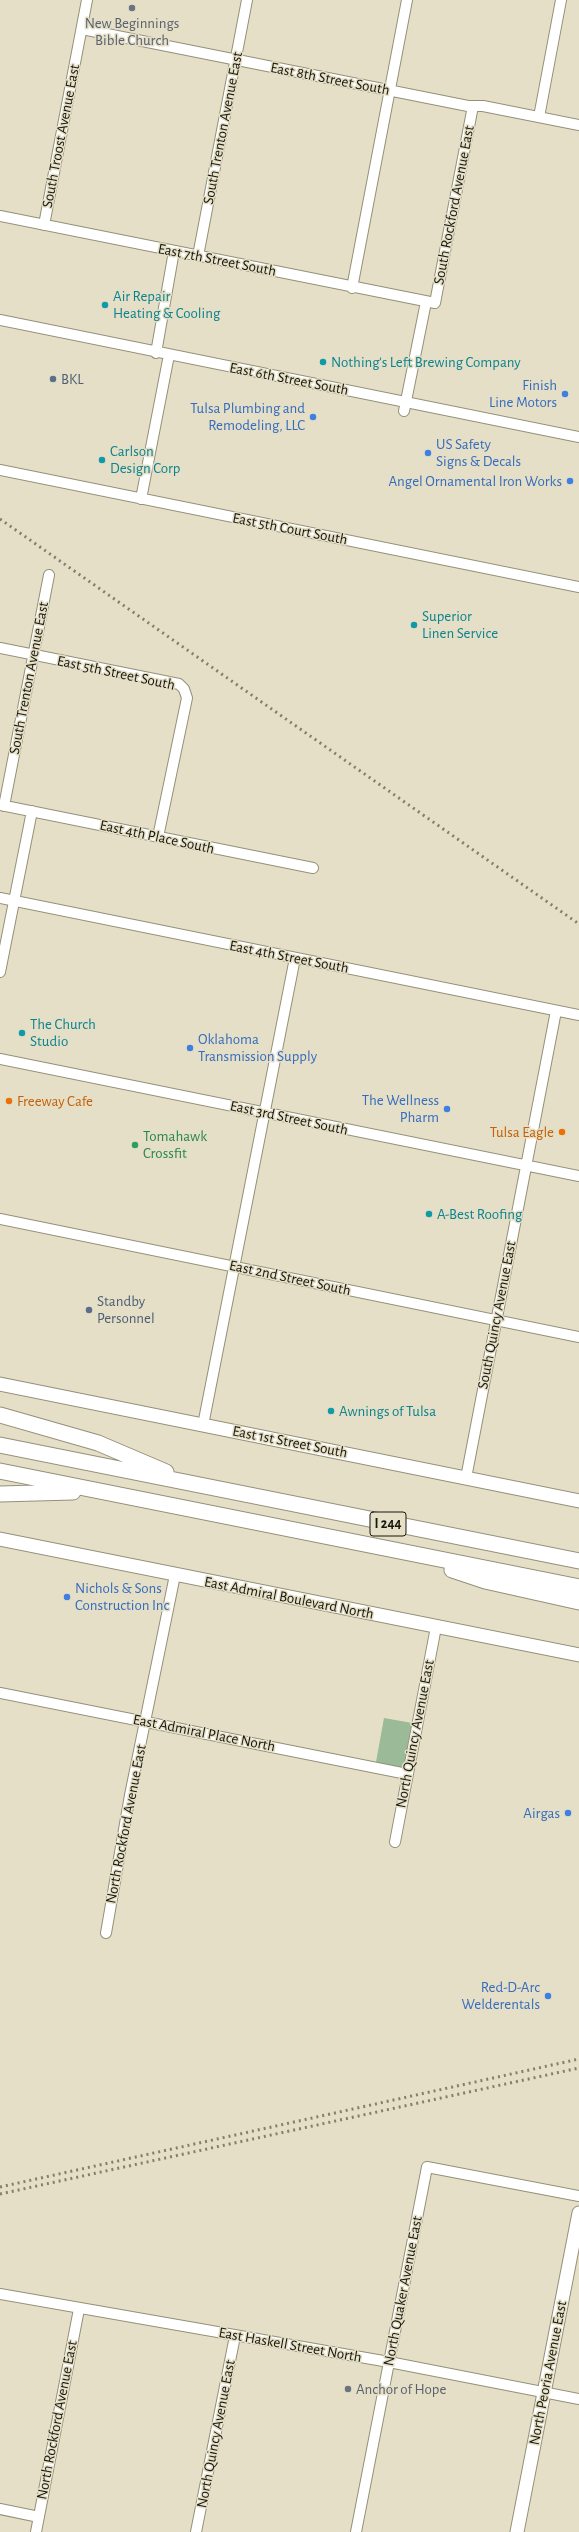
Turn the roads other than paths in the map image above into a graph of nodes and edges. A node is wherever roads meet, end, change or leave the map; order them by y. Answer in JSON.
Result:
{"nodes":[{"id":1,"x":87,"y":0,"type":"edge"},
{"id":2,"x":247,"y":0,"type":"edge"},
{"id":3,"x":407,"y":0,"type":"edge"},
{"id":4,"x":561,"y":0,"type":"edge"},
{"id":5,"x":82,"y":29,"type":"junction"},
{"id":6,"x":236,"y":60,"type":"junction"},
{"id":7,"x":390,"y":91,"type":"junction"},
{"id":8,"x":473,"y":106,"type":"junction"},
{"id":9,"x":539,"y":117,"type":"junction"},
{"id":10,"x":579,"y":125,"type":"edge"},
{"id":11,"x":0,"y":216,"type":"edge"},
{"id":12,"x":44,"y":225,"type":"junction"},
{"id":13,"x":174,"y":251,"type":"junction"},
{"id":14,"x":198,"y":256,"type":"junction"},
{"id":15,"x":352,"y":288,"type":"junction"},
{"id":16,"x":430,"y":303,"type":"junction"},
{"id":17,"x":0,"y":320,"type":"edge"},
{"id":18,"x":156,"y":352,"type":"junction"},
{"id":19,"x":169,"y":355,"type":"junction"},
{"id":20,"x":405,"y":407,"type":"junction"},
{"id":21,"x":579,"y":437,"type":"edge"},
{"id":22,"x":0,"y":470,"type":"edge"},
{"id":23,"x":141,"y":499,"type":"junction"},
{"id":24,"x":50,"y":574,"type":"dead end"},
{"id":25,"x":579,"y":587,"type":"edge"},
{"id":26,"x":0,"y":648,"type":"edge"},
{"id":27,"x":34,"y":656,"type":"junction"},
{"id":28,"x":2,"y":805,"type":"edge"},
{"id":29,"x":32,"y":811,"type":"junction"},
{"id":30,"x":158,"y":837,"type":"junction"},
{"id":31,"x":313,"y":868,"type":"dead end"},
{"id":32,"x":0,"y":898,"type":"edge"},
{"id":33,"x":14,"y":901,"type":"junction"},
{"id":34,"x":295,"y":958,"type":"junction"},
{"id":35,"x":0,"y":972,"type":"edge"},
{"id":36,"x":556,"y":1011,"type":"junction"},
{"id":37,"x":579,"y":1015,"type":"edge"},
{"id":38,"x":0,"y":1059,"type":"edge"},
{"id":39,"x":266,"y":1113,"type":"junction"},
{"id":40,"x":526,"y":1166,"type":"junction"},
{"id":41,"x":579,"y":1176,"type":"edge"},
{"id":42,"x":0,"y":1219,"type":"edge"},
{"id":43,"x":235,"y":1266,"type":"junction"},
{"id":44,"x":496,"y":1320,"type":"junction"},
{"id":45,"x":579,"y":1337,"type":"edge"},
{"id":46,"x":0,"y":1384,"type":"edge"},
{"id":47,"x":0,"y":1415,"type":"edge"},
{"id":48,"x":204,"y":1425,"type":"junction"},
{"id":49,"x":0,"y":1445,"type":"edge"},
{"id":50,"x":0,"y":1471,"type":"edge"},
{"id":51,"x":466,"y":1478,"type":"junction"},
{"id":52,"x":196,"y":1485,"type":"junction"},
{"id":53,"x":100,"y":1491,"type":"junction"},
{"id":54,"x":0,"y":1494,"type":"edge"},
{"id":55,"x":579,"y":1501,"type":"edge"},
{"id":56,"x":0,"y":1539,"type":"edge"},
{"id":57,"x":394,"y":1551,"type":"junction"},
{"id":58,"x":579,"y":1561,"type":"edge"},
{"id":59,"x":175,"y":1575,"type":"junction"},
{"id":60,"x":579,"y":1587,"type":"edge"},
{"id":61,"x":579,"y":1602,"type":"edge"},
{"id":62,"x":436,"y":1627,"type":"junction"},
{"id":63,"x":579,"y":1655,"type":"edge"},
{"id":64,"x":0,"y":1693,"type":"edge"},
{"id":65,"x":146,"y":1722,"type":"junction"},
{"id":66,"x":407,"y":1774,"type":"junction"},
{"id":67,"x":395,"y":1842,"type":"dead end"},
{"id":68,"x":106,"y":1933,"type":"dead end"},
{"id":69,"x":579,"y":2196,"type":"edge"},
{"id":70,"x":579,"y":2213,"type":"edge"},
{"id":71,"x":576,"y":2249,"type":"edge"},
{"id":72,"x":0,"y":2294,"type":"edge"},
{"id":73,"x":79,"y":2309,"type":"junction"},
{"id":74,"x":235,"y":2336,"type":"junction"},
{"id":75,"x":389,"y":2362,"type":"junction"},
{"id":76,"x":544,"y":2392,"type":"junction"},
{"id":77,"x":579,"y":2399,"type":"edge"},
{"id":78,"x":0,"y":2509,"type":"edge"},
{"id":79,"x":39,"y":2517,"type":"junction"},
{"id":80,"x":36,"y":2532,"type":"edge"},
{"id":81,"x":196,"y":2532,"type":"edge"},
{"id":82,"x":356,"y":2532,"type":"edge"},
{"id":83,"x":517,"y":2532,"type":"edge"}],
"edges":[{"from":1,"to":5,"type":"street","name":"South Troost Avenue East"},
{"from":2,"to":6,"type":"street","name":"South Trenton Avenue East"},
{"from":3,"to":7,"type":"street"},
{"from":4,"to":9,"type":"street"},
{"from":5,"to":6,"type":"street","name":"East 8th Street South"},
{"from":5,"to":12,"type":"street","name":"South Troost Avenue East"},
{"from":6,"to":7,"type":"street","name":"East 8th Street South"},
{"from":6,"to":14,"type":"street","name":"South Trenton Avenue East"},
{"from":7,"to":8,"type":"street","name":"East 8th Street South"},
{"from":7,"to":15,"type":"street"},
{"from":8,"to":9,"type":"street","name":"East 8th Street South"},
{"from":8,"to":16,"type":"street","name":"South Rockford Avenue East"},
{"from":9,"to":10,"type":"street","name":"East 8th Street South"},
{"from":11,"to":12,"type":"street","name":"East 7th Street South"},
{"from":12,"to":13,"type":"street","name":"East 7th Street South"},
{"from":13,"to":14,"type":"street","name":"East 7th Street South"},
{"from":13,"to":18,"type":"street"},
{"from":14,"to":15,"type":"street","name":"East 7th Street South"},
{"from":15,"to":16,"type":"street","name":"East 7th Street South"},
{"from":16,"to":20,"type":"street","name":"South Rockford Avenue East"},
{"from":17,"to":18,"type":"street","name":"East 6th Street South"},
{"from":18,"to":19,"type":"street","name":"East 6th Street South"},
{"from":19,"to":20,"type":"street","name":"East 6th Street South"},
{"from":19,"to":23,"type":"street"},
{"from":20,"to":21,"type":"street","name":"East 6th Street South"},
{"from":22,"to":23,"type":"street","name":"East 5th Court South"},
{"from":23,"to":25,"type":"street","name":"East 5th Court South"},
{"from":24,"to":27,"type":"street","name":"South Trenton Avenue East"},
{"from":26,"to":27,"type":"street","name":"East 5th Street South"},
{"from":27,"to":28,"type":"street","name":"South Trenton Avenue East"},
{"from":27,"to":30,"type":"street","name":"East 5th Street South"},
{"from":28,"to":29,"type":"street","name":"East 4th Place South"},
{"from":29,"to":30,"type":"street","name":"East 4th Place South"},
{"from":29,"to":33,"type":"street"},
{"from":30,"to":31,"type":"street","name":"East 4th Place South"},
{"from":32,"to":33,"type":"street","name":"East 4th Street South"},
{"from":33,"to":34,"type":"street","name":"East 4th Street South"},
{"from":33,"to":35,"type":"street"},
{"from":34,"to":36,"type":"street","name":"East 4th Street South"},
{"from":34,"to":39,"type":"street"},
{"from":36,"to":37,"type":"street","name":"East 4th Street South"},
{"from":36,"to":40,"type":"street","name":"South Quincy Avenue East"},
{"from":38,"to":39,"type":"street","name":"East 3rd Street South"},
{"from":39,"to":40,"type":"street","name":"East 3rd Street South"},
{"from":39,"to":43,"type":"street"},
{"from":40,"to":41,"type":"street","name":"East 3rd Street South"},
{"from":40,"to":44,"type":"street","name":"South Quincy Avenue East"},
{"from":42,"to":43,"type":"street","name":"East 2nd Street South"},
{"from":43,"to":44,"type":"street","name":"East 2nd Street South"},
{"from":43,"to":48,"type":"street"},
{"from":44,"to":45,"type":"street","name":"East 2nd Street South"},
{"from":44,"to":51,"type":"street","name":"South Quincy Avenue East"},
{"from":46,"to":48,"type":"main road","name":"East 1st Street South"},
{"from":47,"to":52,"type":"highway"},
{"from":48,"to":51,"type":"main road","name":"East 1st Street South"},
{"from":49,"to":52,"type":"highway","number":"I 244"},
{"from":50,"to":53,"type":"highway","number":"I 244"},
{"from":51,"to":55,"type":"main road","name":"East 1st Street South"},
{"from":52,"to":58,"type":"highway","number":"I 244"},
{"from":53,"to":54,"type":"highway"},
{"from":53,"to":57,"type":"highway","number":"I 244"},
{"from":56,"to":59,"type":"main road","name":"East Admiral Boulevard North"},
{"from":57,"to":60,"type":"highway"},
{"from":57,"to":61,"type":"highway","number":"I 244"},
{"from":59,"to":62,"type":"main road","name":"East Admiral Boulevard North"},
{"from":59,"to":65,"type":"street","name":"North Rockford Avenue East"},
{"from":62,"to":63,"type":"main road","name":"East Admiral Boulevard North"},
{"from":62,"to":66,"type":"street","name":"North Quincy Avenue East"},
{"from":64,"to":65,"type":"street","name":"East Admiral Place North"},
{"from":65,"to":66,"type":"street","name":"East Admiral Place North"},
{"from":65,"to":68,"type":"street","name":"North Rockford Avenue East"},
{"from":66,"to":67,"type":"street","name":"North Quincy Avenue East"},
{"from":69,"to":75,"type":"street","name":"North Quaker Avenue East"},
{"from":70,"to":71,"type":"main road","name":"North Peoria Avenue East"},
{"from":71,"to":76,"type":"main road","name":"North Peoria Avenue East"},
{"from":72,"to":73,"type":"street","name":"East Haskell Street North"},
{"from":73,"to":74,"type":"street","name":"East Haskell Street North"},
{"from":73,"to":79,"type":"street","name":"North Rockford Avenue East"},
{"from":74,"to":75,"type":"street","name":"East Haskell Street North"},
{"from":74,"to":81,"type":"street","name":"North Quincy Avenue East"},
{"from":75,"to":76,"type":"street","name":"East Haskell Street North"},
{"from":75,"to":82,"type":"street","name":"North Quaker Avenue East"},
{"from":76,"to":77,"type":"street","name":"East Haskell Street North"},
{"from":76,"to":83,"type":"main road","name":"North Peoria Avenue East"},
{"from":78,"to":79,"type":"street"},
{"from":79,"to":80,"type":"street","name":"North Rockford Avenue East"}]}
